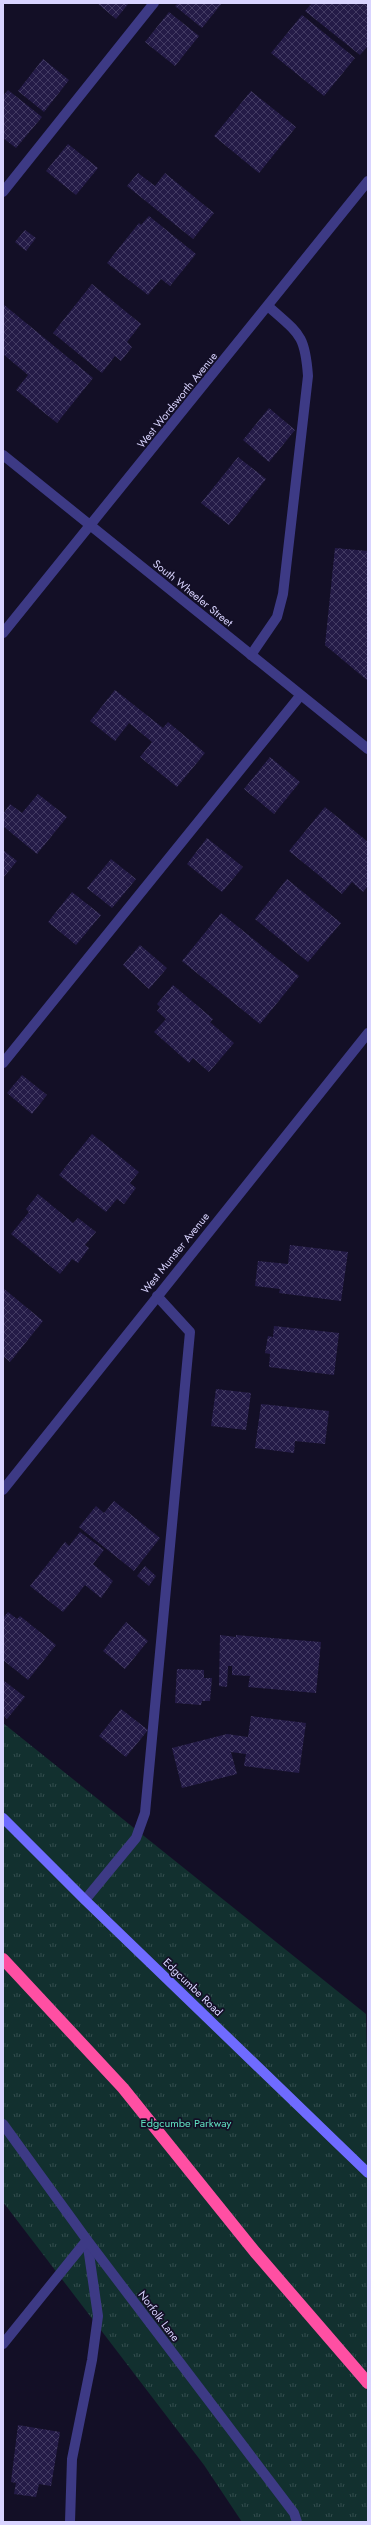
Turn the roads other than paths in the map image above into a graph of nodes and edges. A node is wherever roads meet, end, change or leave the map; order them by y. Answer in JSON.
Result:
{"nodes":[{"id":1,"x":154,"y":3,"type":"edge"},
{"id":2,"x":368,"y":181,"type":"edge"},
{"id":3,"x":3,"y":192,"type":"edge"},
{"id":4,"x":269,"y":306,"type":"junction"},
{"id":5,"x":3,"y":455,"type":"edge"},
{"id":6,"x":90,"y":525,"type":"junction"},
{"id":7,"x":3,"y":633,"type":"edge"},
{"id":8,"x":251,"y":655,"type":"junction"},
{"id":9,"x":300,"y":696,"type":"junction"},
{"id":10,"x":368,"y":749,"type":"edge"},
{"id":11,"x":368,"y":1033,"type":"edge"},
{"id":12,"x":3,"y":1063,"type":"edge"},
{"id":13,"x":157,"y":1296,"type":"junction"},
{"id":14,"x":3,"y":1490,"type":"edge"},
{"id":15,"x":3,"y":1818,"type":"edge"},
{"id":16,"x":85,"y":1900,"type":"junction"},
{"id":17,"x":3,"y":1959,"type":"edge"},
{"id":18,"x":3,"y":2124,"type":"edge"},
{"id":19,"x":368,"y":2173,"type":"edge"},
{"id":20,"x":87,"y":2240,"type":"junction"},
{"id":21,"x":3,"y":2344,"type":"edge"},
{"id":22,"x":368,"y":2383,"type":"edge"},
{"id":23,"x":70,"y":2522,"type":"edge"},
{"id":24,"x":297,"y":2522,"type":"edge"}],
"edges":[{"from":1,"to":3,"type":"street"},
{"from":2,"to":4,"type":"street","name":"West Wordsworth Avenue"},
{"from":4,"to":6,"type":"street","name":"West Wordsworth Avenue"},
{"from":4,"to":8,"type":"street"},
{"from":5,"to":6,"type":"street","name":"South Wheeler Street"},
{"from":6,"to":7,"type":"street","name":"West Wordsworth Avenue"},
{"from":6,"to":8,"type":"street","name":"South Wheeler Street"},
{"from":8,"to":9,"type":"street","name":"South Wheeler Street"},
{"from":9,"to":10,"type":"street","name":"South Wheeler Street"},
{"from":9,"to":12,"type":"street"},
{"from":11,"to":13,"type":"street","name":"West Munster Avenue"},
{"from":13,"to":14,"type":"street","name":"West Munster Avenue"},
{"from":13,"to":16,"type":"street"},
{"from":15,"to":16,"type":"main road","name":"Edgcumbe Road"},
{"from":16,"to":19,"type":"main road","name":"Edgcumbe Road"},
{"from":17,"to":22,"type":"highway"},
{"from":18,"to":20,"type":"street","name":"Norfolk Lane"},
{"from":20,"to":21,"type":"street"},
{"from":20,"to":23,"type":"street"},
{"from":20,"to":24,"type":"street","name":"Norfolk Lane"}]}
